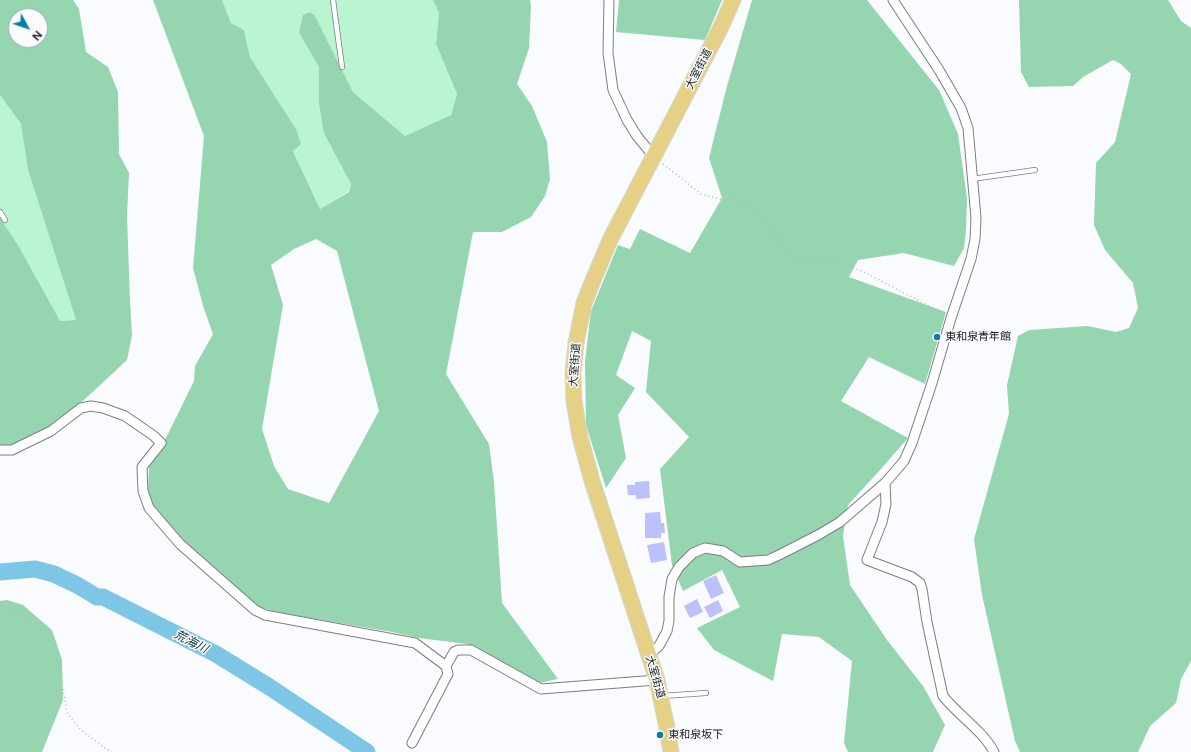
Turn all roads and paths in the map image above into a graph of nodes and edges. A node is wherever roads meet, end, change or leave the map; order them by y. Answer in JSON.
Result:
{"nodes":[{"id":1,"x":332,"y":0,"type":"edge"},
{"id":2,"x":609,"y":0,"type":"edge"},
{"id":3,"x":733,"y":0,"type":"edge"},
{"id":4,"x":893,"y":0,"type":"edge"},
{"id":5,"x":342,"y":67,"type":"dead end"},
{"id":6,"x":654,"y":157,"type":"junction"},
{"id":7,"x":1035,"y":170,"type":"dead end"},
{"id":8,"x":972,"y":179,"type":"junction"},
{"id":9,"x":0,"y":212,"type":"edge"},
{"id":10,"x":5,"y":220,"type":"dead end"},
{"id":11,"x":951,"y":318,"type":"junction"},
{"id":12,"x":0,"y":450,"type":"edge"},
{"id":13,"x":885,"y":483,"type":"junction"},
{"id":14,"x":0,"y":605,"type":"edge"},
{"id":15,"x":649,"y":655,"type":"junction"},
{"id":16,"x":446,"y":666,"type":"junction"},
{"id":17,"x":656,"y":680,"type":"junction"},
{"id":18,"x":706,"y":693,"type":"dead end"},
{"id":19,"x":661,"y":697,"type":"junction"},
{"id":20,"x":412,"y":743,"type":"dead end"},
{"id":21,"x":112,"y":752,"type":"edge"},
{"id":22,"x":671,"y":752,"type":"edge"},
{"id":23,"x":994,"y":752,"type":"edge"}],
"edges":[{"from":1,"to":5,"type":"lane"},
{"from":2,"to":6,"type":"street"},
{"from":3,"to":6,"type":"main road","name":"大室街道"},
{"from":4,"to":8,"type":"street"},
{"from":6,"to":11,"type":"path"},
{"from":6,"to":15,"type":"main road","name":"大室街道"},
{"from":7,"to":8,"type":"lane"},
{"from":8,"to":11,"type":"street"},
{"from":9,"to":10,"type":"lane"},
{"from":11,"to":13,"type":"street"},
{"from":12,"to":16,"type":"street"},
{"from":13,"to":15,"type":"street"},
{"from":13,"to":23,"type":"street"},
{"from":14,"to":21,"type":"path"},
{"from":15,"to":17,"type":"main road","name":"大室街道"},
{"from":16,"to":17,"type":"street"},
{"from":16,"to":20,"type":"street"},
{"from":17,"to":19,"type":"main road","name":"大室街道"},
{"from":18,"to":19,"type":"lane"},
{"from":19,"to":22,"type":"main road","name":"大室街道"}]}
